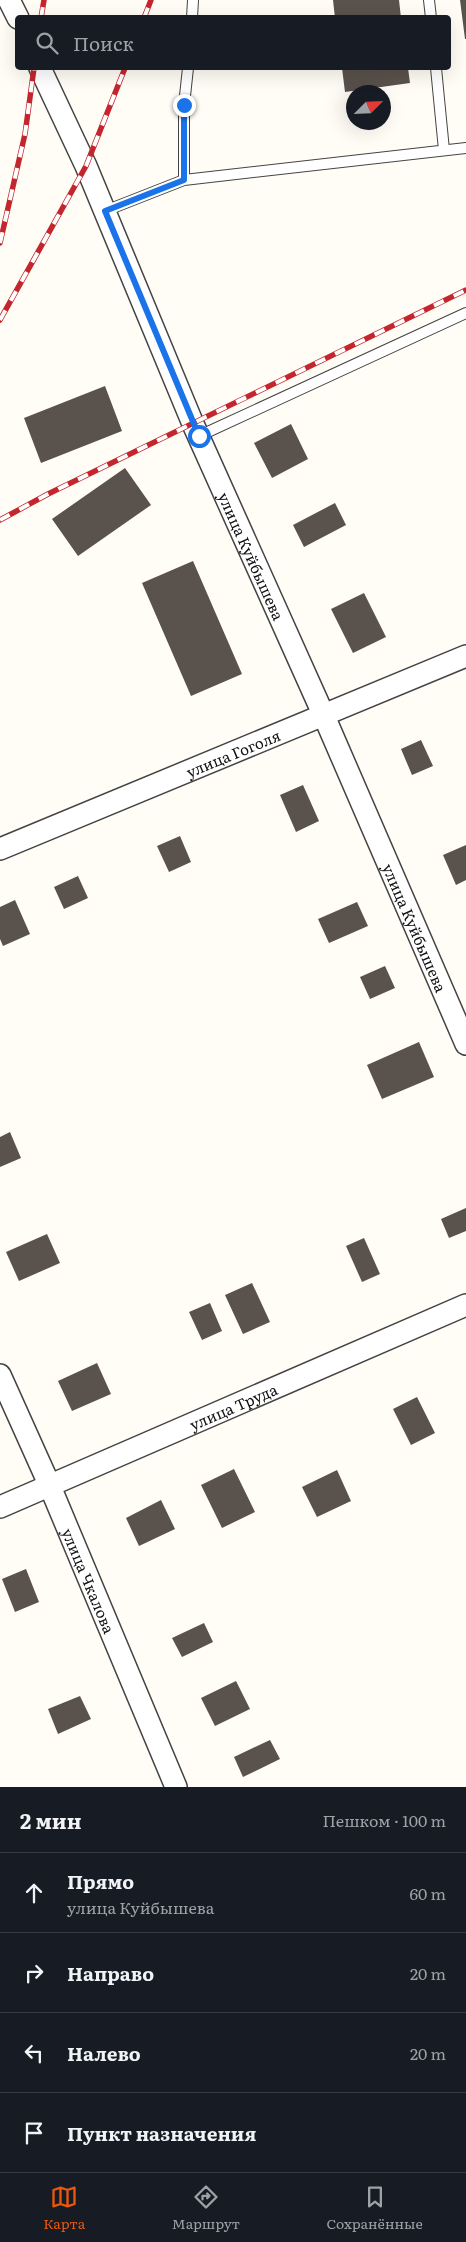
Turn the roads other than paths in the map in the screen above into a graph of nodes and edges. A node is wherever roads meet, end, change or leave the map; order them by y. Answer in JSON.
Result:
{"nodes":[{"id":1,"x":9,"y":0,"type":"edge"},
{"id":2,"x":193,"y":0,"type":"edge"},
{"id":3,"x":430,"y":0,"type":"edge"},
{"id":4,"x":16,"y":15,"type":"edge"},
{"id":5,"x":192,"y":15,"type":"edge"},
{"id":6,"x":431,"y":15,"type":"edge"},
{"id":7,"x":41,"y":70,"type":"edge"},
{"id":8,"x":188,"y":70,"type":"edge"},
{"id":9,"x":436,"y":70,"type":"edge"},
{"id":10,"x":466,"y":148,"type":"edge"},
{"id":11,"x":444,"y":150,"type":"junction"},
{"id":12,"x":184,"y":180,"type":"junction"},
{"id":13,"x":105,"y":211,"type":"junction"},
{"id":14,"x":466,"y":313,"type":"edge"},
{"id":15,"x":199,"y":436,"type":"junction"},
{"id":16,"x":466,"y":656,"type":"edge"},
{"id":17,"x":324,"y":716,"type":"junction"},
{"id":18,"x":0,"y":849,"type":"edge"},
{"id":19,"x":466,"y":1044,"type":"edge"},
{"id":20,"x":466,"y":1305,"type":"edge"},
{"id":21,"x":0,"y":1376,"type":"edge"},
{"id":22,"x":49,"y":1484,"type":"junction"},
{"id":23,"x":0,"y":1506,"type":"edge"},
{"id":24,"x":176,"y":1787,"type":"edge"}],
"edges":[{"from":1,"to":4,"type":"street"},
{"from":2,"to":5,"type":"lane"},
{"from":3,"to":6,"type":"lane"},
{"from":7,"to":13,"type":"street","name":"улица Куйбышева"},
{"from":8,"to":12,"type":"lane"},
{"from":9,"to":11,"type":"lane"},
{"from":10,"to":11,"type":"lane"},
{"from":11,"to":12,"type":"lane"},
{"from":12,"to":13,"type":"lane"},
{"from":13,"to":15,"type":"street","name":"улица Куйбышева"},
{"from":14,"to":15,"type":"lane"},
{"from":15,"to":17,"type":"street","name":"улица Куйбышева"},
{"from":16,"to":17,"type":"street","name":"улица Гоголя"},
{"from":17,"to":18,"type":"street","name":"улица Гоголя"},
{"from":17,"to":19,"type":"street","name":"улица Куйбышева"},
{"from":20,"to":22,"type":"street","name":"улица Труда"},
{"from":21,"to":22,"type":"street","name":"улица Чкалова"},
{"from":22,"to":23,"type":"street","name":"улица Труда"},
{"from":22,"to":24,"type":"street","name":"улица Чкалова"}]}
